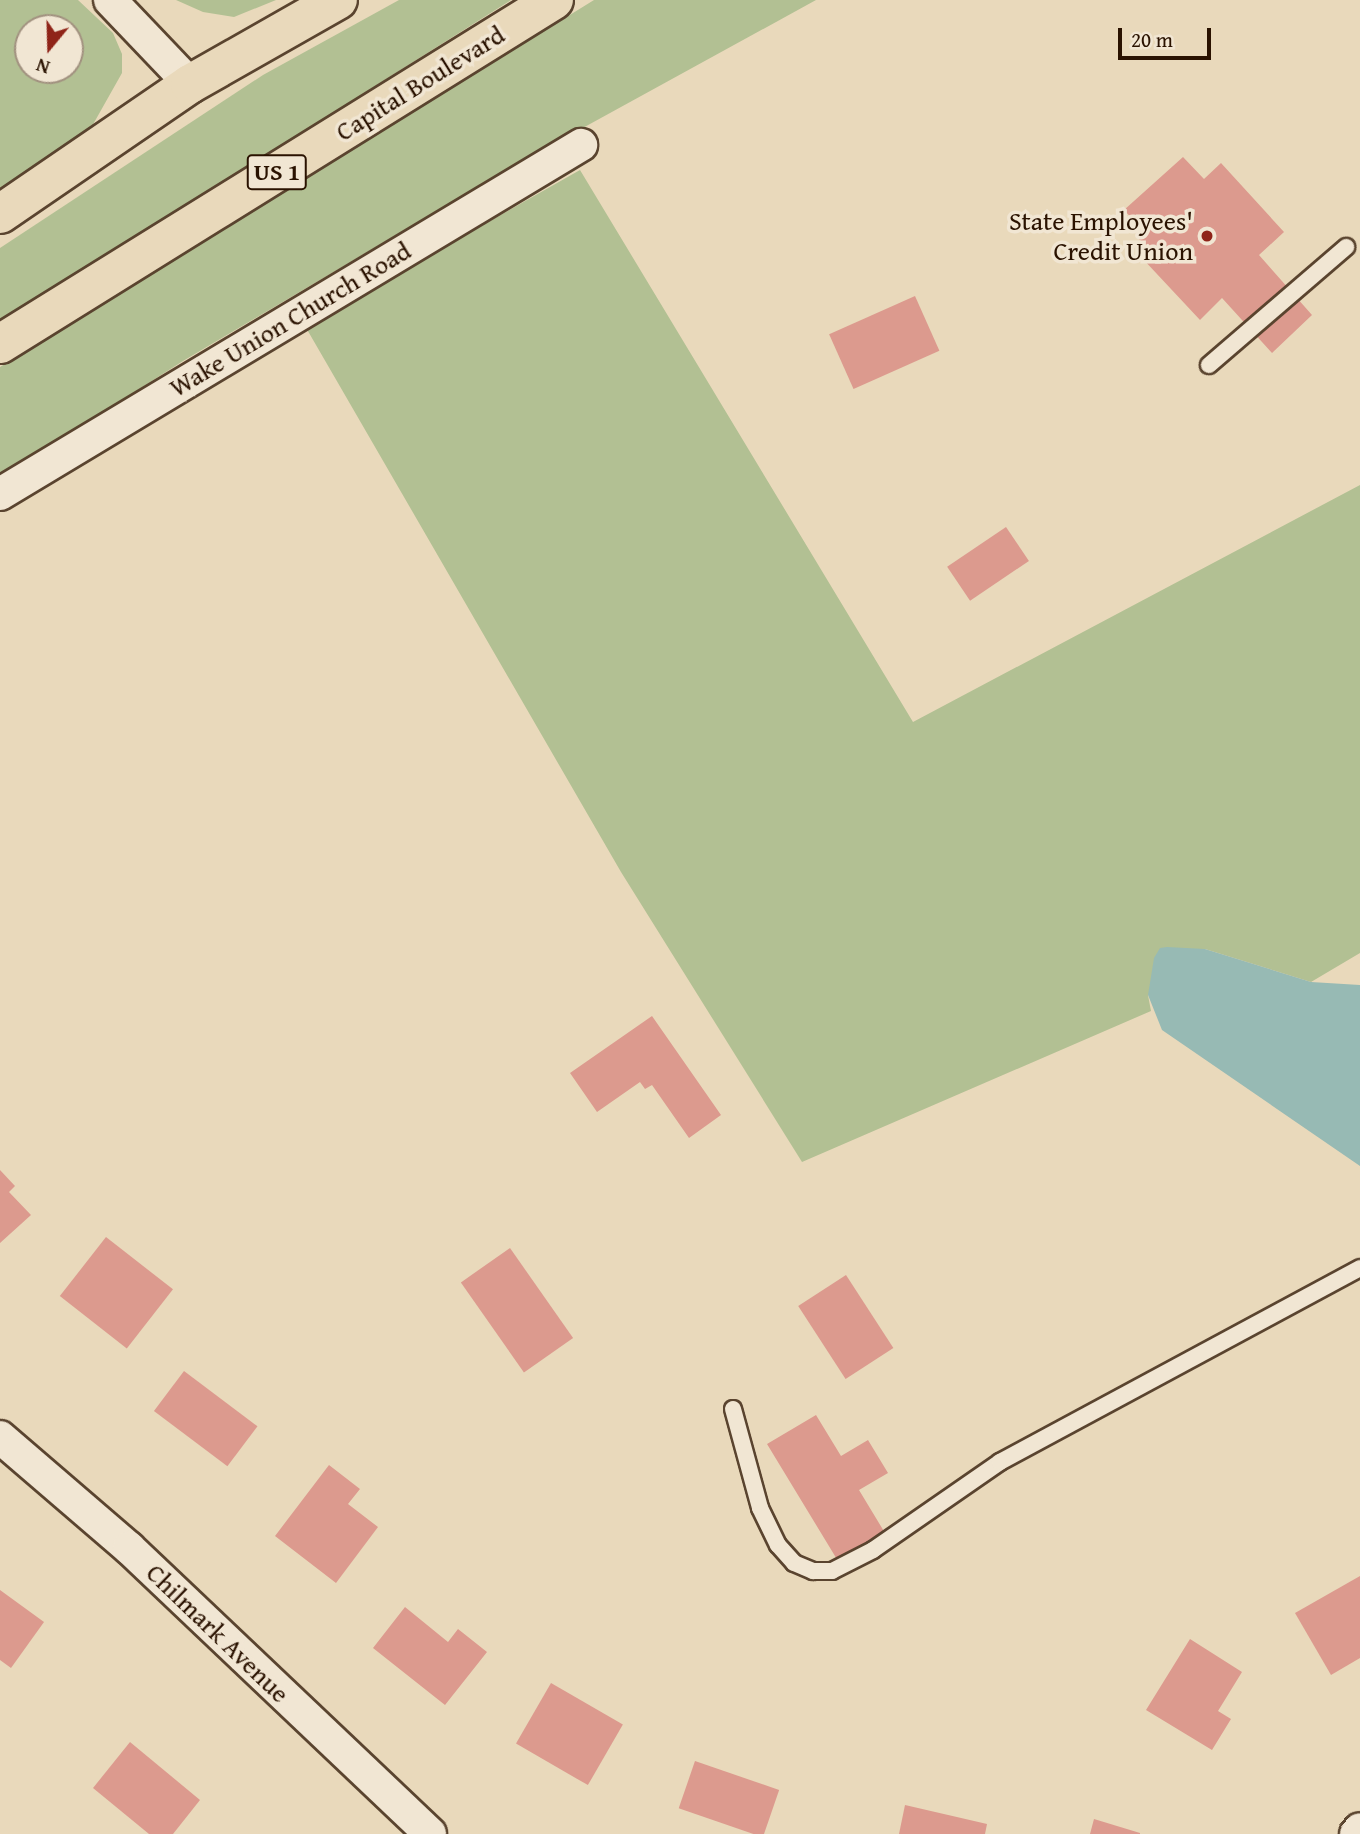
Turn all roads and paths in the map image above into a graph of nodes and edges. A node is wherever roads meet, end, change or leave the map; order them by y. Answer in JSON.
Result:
{"nodes":[{"id":1,"x":110,"y":0,"type":"edge"},
{"id":2,"x":338,"y":0,"type":"edge"},
{"id":3,"x":554,"y":0,"type":"edge"},
{"id":4,"x":190,"y":84,"type":"junction"},
{"id":5,"x":581,"y":145,"type":"dead end"},
{"id":6,"x":0,"y":214,"type":"edge"},
{"id":7,"x":1346,"y":247,"type":"dead end"},
{"id":8,"x":0,"y":344,"type":"edge"},
{"id":9,"x":1209,"y":365,"type":"dead end"},
{"id":10,"x":0,"y":494,"type":"edge"},
{"id":11,"x":1360,"y":1268,"type":"edge"},
{"id":12,"x":733,"y":1409,"type":"dead end"},
{"id":13,"x":0,"y":1437,"type":"edge"},
{"id":14,"x":1360,"y":1829,"type":"edge"},
{"id":15,"x":430,"y":1834,"type":"edge"},
{"id":16,"x":1356,"y":1834,"type":"edge"}],
"edges":[{"from":1,"to":4,"type":"street"},
{"from":2,"to":4,"type":"highway"},
{"from":3,"to":8,"type":"highway","name":"Capital Boulevard","number":"US 1"},
{"from":4,"to":6,"type":"highway"},
{"from":5,"to":10,"type":"street","name":"Wake Union Church Road"},
{"from":7,"to":9,"type":"lane"},
{"from":11,"to":12,"type":"lane"},
{"from":13,"to":15,"type":"street","name":"Chilmark Avenue"},
{"from":14,"to":16,"type":"street"}]}
